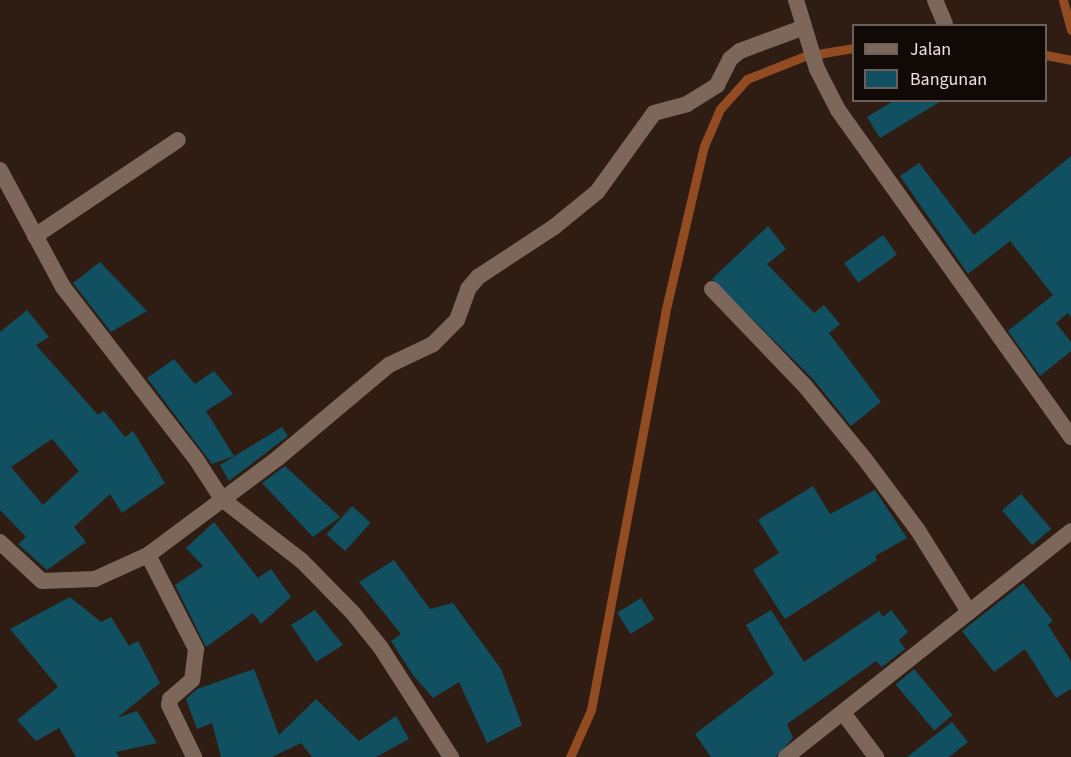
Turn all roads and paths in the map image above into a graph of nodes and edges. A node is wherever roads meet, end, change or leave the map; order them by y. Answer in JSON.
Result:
{"nodes":[{"id":1,"x":796,"y":0,"type":"edge"},
{"id":2,"x":935,"y":0,"type":"edge"},
{"id":3,"x":945,"y":23,"type":"dead end"},
{"id":4,"x":804,"y":32,"type":"junction"},
{"id":5,"x":178,"y":140,"type":"dead end"},
{"id":6,"x":0,"y":170,"type":"edge"},
{"id":7,"x":35,"y":236,"type":"junction"},
{"id":8,"x":712,"y":289,"type":"dead end"},
{"id":9,"x":1071,"y":437,"type":"edge"},
{"id":10,"x":222,"y":500,"type":"junction"},
{"id":11,"x":1071,"y":531,"type":"edge"},
{"id":12,"x":0,"y":542,"type":"edge"},
{"id":13,"x":148,"y":555,"type":"junction"},
{"id":14,"x":969,"y":612,"type":"junction"},
{"id":15,"x":844,"y":714,"type":"junction"},
{"id":16,"x":194,"y":757,"type":"edge"},
{"id":17,"x":451,"y":757,"type":"edge"},
{"id":18,"x":786,"y":757,"type":"edge"},
{"id":19,"x":876,"y":757,"type":"edge"}],
"edges":[{"from":1,"to":4,"type":"street"},
{"from":2,"to":3,"type":"street"},
{"from":4,"to":9,"type":"street"},
{"from":4,"to":10,"type":"street"},
{"from":5,"to":7,"type":"street"},
{"from":6,"to":7,"type":"street"},
{"from":7,"to":10,"type":"street"},
{"from":8,"to":14,"type":"street"},
{"from":10,"to":13,"type":"street"},
{"from":10,"to":17,"type":"street"},
{"from":11,"to":14,"type":"street"},
{"from":12,"to":13,"type":"street"},
{"from":13,"to":16,"type":"street"},
{"from":14,"to":15,"type":"street"},
{"from":15,"to":18,"type":"street"},
{"from":15,"to":19,"type":"street"}]}
